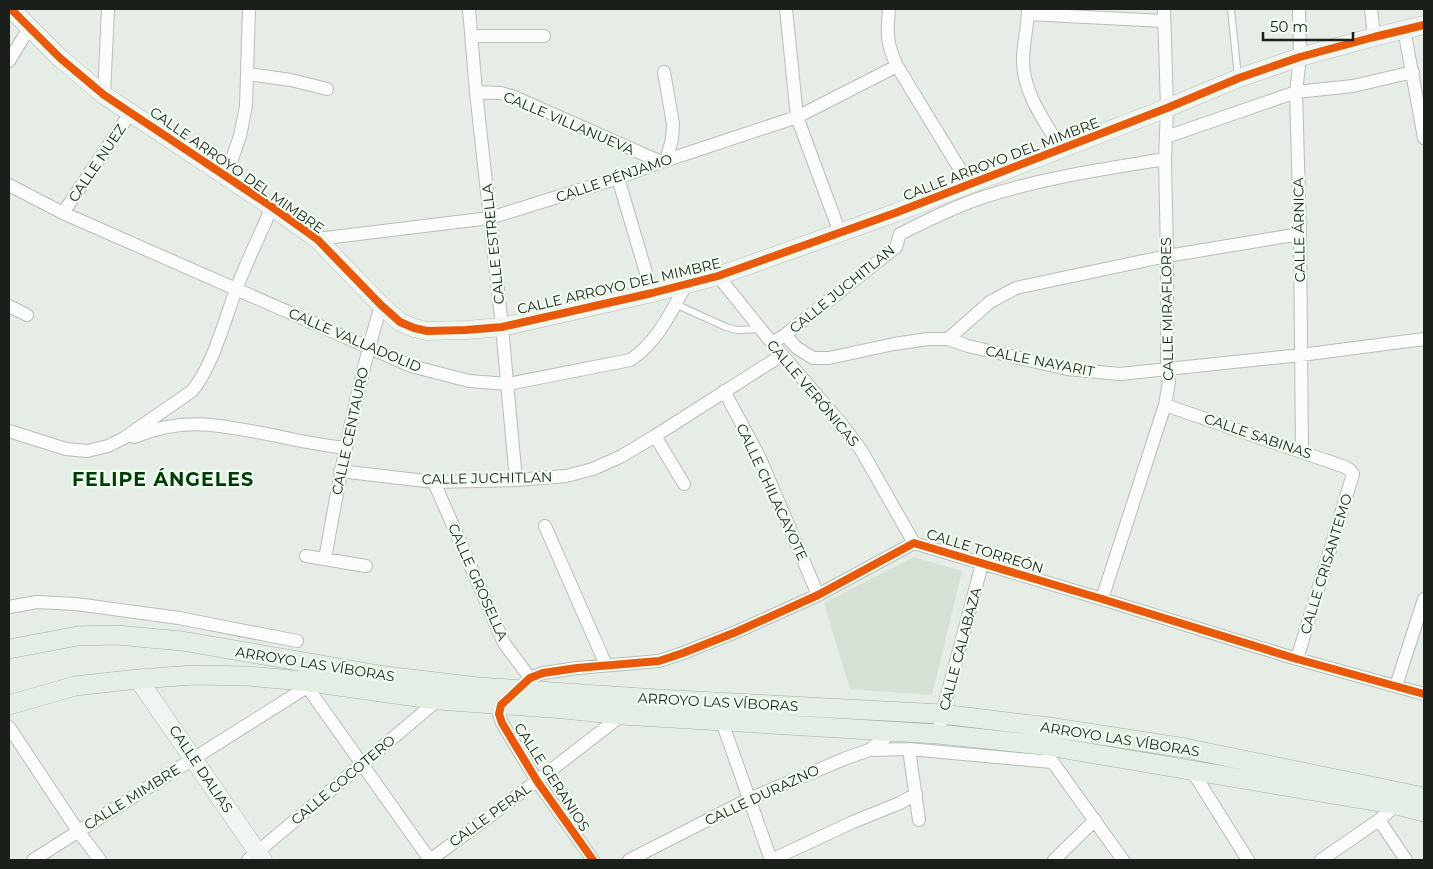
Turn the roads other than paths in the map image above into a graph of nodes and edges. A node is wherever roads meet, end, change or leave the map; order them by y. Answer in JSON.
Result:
{"nodes":[{"id":1,"x":11,"y":9,"type":"edge"},
{"id":2,"x":108,"y":9,"type":"edge"},
{"id":3,"x":249,"y":9,"type":"edge"},
{"id":4,"x":469,"y":9,"type":"edge"},
{"id":5,"x":786,"y":9,"type":"edge"},
{"id":6,"x":889,"y":9,"type":"edge"},
{"id":7,"x":1231,"y":9,"type":"edge"},
{"id":8,"x":1299,"y":9,"type":"edge"},
{"id":9,"x":1371,"y":9,"type":"edge"},
{"id":10,"x":1028,"y":11,"type":"edge"},
{"id":11,"x":1164,"y":15,"type":"edge"},
{"id":12,"x":1424,"y":25,"type":"edge"},
{"id":13,"x":29,"y":28,"type":"junction"},
{"id":14,"x":1404,"y":29,"type":"junction"},
{"id":15,"x":472,"y":36,"type":"junction"},
{"id":16,"x":544,"y":36,"type":"dead end"},
{"id":17,"x":1374,"y":36,"type":"junction"},
{"id":18,"x":1300,"y":57,"type":"junction"},
{"id":19,"x":9,"y":61,"type":"edge"},
{"id":20,"x":896,"y":66,"type":"junction"},
{"id":21,"x":664,"y":72,"type":"dead end"},
{"id":22,"x":1412,"y":72,"type":"junction"},
{"id":23,"x":248,"y":74,"type":"junction"},
{"id":24,"x":1239,"y":78,"type":"junction"},
{"id":25,"x":328,"y":89,"type":"dead end"},
{"id":26,"x":476,"y":92,"type":"junction"},
{"id":27,"x":1296,"y":92,"type":"junction"},
{"id":28,"x":104,"y":95,"type":"junction"},
{"id":29,"x":1167,"y":108,"type":"junction"},
{"id":30,"x":131,"y":112,"type":"junction"},
{"id":31,"x":797,"y":117,"type":"junction"},
{"id":32,"x":1166,"y":137,"type":"junction"},
{"id":33,"x":1424,"y":138,"type":"edge"},
{"id":34,"x":1061,"y":149,"type":"junction"},
{"id":35,"x":1165,"y":159,"type":"junction"},
{"id":36,"x":663,"y":161,"type":"junction"},
{"id":37,"x":226,"y":176,"type":"junction"},
{"id":38,"x":618,"y":178,"type":"junction"},
{"id":39,"x":969,"y":184,"type":"junction"},
{"id":40,"x":9,"y":185,"type":"edge"},
{"id":41,"x":950,"y":201,"type":"junction"},
{"id":42,"x":272,"y":206,"type":"junction"},
{"id":43,"x":63,"y":213,"type":"junction"},
{"id":44,"x":895,"y":213,"type":"junction"},
{"id":45,"x":490,"y":218,"type":"junction"},
{"id":46,"x":840,"y":233,"type":"junction"},
{"id":47,"x":900,"y":234,"type":"junction"},
{"id":48,"x":1300,"y":234,"type":"junction"},
{"id":49,"x":317,"y":239,"type":"junction"},
{"id":50,"x":1167,"y":256,"type":"junction"},
{"id":51,"x":718,"y":276,"type":"junction"},
{"id":52,"x":686,"y":285,"type":"junction"},
{"id":53,"x":236,"y":290,"type":"junction"},
{"id":54,"x":652,"y":293,"type":"junction"},
{"id":55,"x":675,"y":304,"type":"junction"},
{"id":56,"x":380,"y":305,"type":"junction"},
{"id":57,"x":9,"y":306,"type":"edge"},
{"id":58,"x":27,"y":315,"type":"dead end"},
{"id":59,"x":502,"y":326,"type":"junction"},
{"id":60,"x":761,"y":329,"type":"junction"},
{"id":61,"x":785,"y":335,"type":"junction"},
{"id":62,"x":948,"y":339,"type":"junction"},
{"id":63,"x":1424,"y":339,"type":"edge"},
{"id":64,"x":772,"y":343,"type":"junction"},
{"id":65,"x":368,"y":347,"type":"junction"},
{"id":66,"x":782,"y":354,"type":"junction"},
{"id":67,"x":1302,"y":355,"type":"junction"},
{"id":68,"x":1167,"y":370,"type":"junction"},
{"id":69,"x":508,"y":384,"type":"junction"},
{"id":70,"x":724,"y":391,"type":"junction"},
{"id":71,"x":1165,"y":405,"type":"junction"},
{"id":72,"x":9,"y":431,"type":"edge"},
{"id":73,"x":655,"y":436,"type":"junction"},
{"id":74,"x":108,"y":446,"type":"junction"},
{"id":75,"x":345,"y":448,"type":"junction"},
{"id":76,"x":1302,"y":451,"type":"junction"},
{"id":77,"x":1350,"y":470,"type":"joint"},
{"id":78,"x":340,"y":471,"type":"junction"},
{"id":79,"x":516,"y":480,"type":"junction"},
{"id":80,"x":434,"y":482,"type":"junction"},
{"id":81,"x":684,"y":484,"type":"dead end"},
{"id":82,"x":545,"y":526,"type":"dead end"},
{"id":83,"x":914,"y":543,"type":"junction"},
{"id":84,"x":306,"y":556,"type":"dead end"},
{"id":85,"x":325,"y":559,"type":"junction"},
{"id":86,"x":982,"y":564,"type":"junction"},
{"id":87,"x":366,"y":566,"type":"dead end"},
{"id":88,"x":818,"y":595,"type":"junction"},
{"id":89,"x":1102,"y":599,"type":"junction"},
{"id":90,"x":1424,"y":599,"type":"edge"},
{"id":91,"x":9,"y":607,"type":"edge"},
{"id":92,"x":297,"y":641,"type":"dead end"},
{"id":93,"x":9,"y":650,"type":"edge"},
{"id":94,"x":1297,"y":659,"type":"junction"},
{"id":95,"x":606,"y":665,"type":"junction"},
{"id":96,"x":138,"y":679,"type":"junction"},
{"id":97,"x":305,"y":684,"type":"junction"},
{"id":98,"x":523,"y":684,"type":"junction"},
{"id":99,"x":1396,"y":686,"type":"junction"},
{"id":100,"x":1424,"y":694,"type":"edge"},
{"id":101,"x":438,"y":700,"type":"junction"},
{"id":102,"x":501,"y":704,"type":"junction"},
{"id":103,"x":9,"y":705,"type":"edge"},
{"id":104,"x":942,"y":714,"type":"junction"},
{"id":105,"x":622,"y":715,"type":"junction"},
{"id":106,"x":722,"y":722,"type":"junction"},
{"id":107,"x":894,"y":731,"type":"junction"},
{"id":108,"x":10,"y":732,"type":"edge"},
{"id":109,"x":938,"y":734,"type":"junction"},
{"id":110,"x":1042,"y":745,"type":"junction"},
{"id":111,"x":909,"y":749,"type":"junction"},
{"id":112,"x":869,"y":750,"type":"junction"},
{"id":113,"x":193,"y":758,"type":"junction"},
{"id":114,"x":1052,"y":762,"type":"junction"},
{"id":115,"x":362,"y":764,"type":"junction"},
{"id":116,"x":1191,"y":769,"type":"junction"},
{"id":117,"x":537,"y":781,"type":"junction"},
{"id":118,"x":916,"y":794,"type":"junction"},
{"id":119,"x":749,"y":798,"type":"junction"},
{"id":120,"x":1410,"y":799,"type":"edge"},
{"id":121,"x":1424,"y":812,"type":"edge"},
{"id":122,"x":919,"y":820,"type":"dead end"},
{"id":123,"x":1095,"y":820,"type":"junction"},
{"id":124,"x":1379,"y":820,"type":"junction"},
{"id":125,"x":78,"y":831,"type":"junction"},
{"id":126,"x":256,"y":858,"type":"edge"},
{"id":127,"x":33,"y":860,"type":"edge"},
{"id":128,"x":100,"y":860,"type":"edge"},
{"id":129,"x":430,"y":860,"type":"edge"},
{"id":130,"x":593,"y":860,"type":"edge"},
{"id":131,"x":629,"y":860,"type":"edge"},
{"id":132,"x":771,"y":860,"type":"edge"},
{"id":133,"x":1054,"y":860,"type":"edge"},
{"id":134,"x":1123,"y":860,"type":"edge"},
{"id":135,"x":1248,"y":860,"type":"edge"},
{"id":136,"x":1320,"y":860,"type":"edge"},
{"id":137,"x":1406,"y":860,"type":"edge"}],
"edges":[{"from":1,"to":13,"type":"street","name":"CALLE ARROYO DEL MIMBRE"},
{"from":2,"to":28,"type":"street"},
{"from":3,"to":23,"type":"street"},
{"from":4,"to":15,"type":"street","name":"CALLE ESTRELLA"},
{"from":5,"to":31,"type":"street"},
{"from":6,"to":20,"type":"street"},
{"from":7,"to":24,"type":"lane"},
{"from":8,"to":18,"type":"street","name":"CALLE ÁRNICA"},
{"from":9,"to":17,"type":"street"},
{"from":10,"to":11,"type":"street"},
{"from":10,"to":34,"type":"street"},
{"from":11,"to":29,"type":"street","name":"CALLE MIRAFLORES"},
{"from":12,"to":14,"type":"street","name":"CALLE ARROYO DEL MIMBRE"},
{"from":13,"to":19,"type":"street"},
{"from":13,"to":28,"type":"street","name":"CALLE ARROYO DEL MIMBRE"},
{"from":14,"to":17,"type":"street","name":"CALLE ARROYO DEL MIMBRE"},
{"from":14,"to":22,"type":"street"},
{"from":15,"to":16,"type":"street"},
{"from":15,"to":26,"type":"street","name":"CALLE ESTRELLA"},
{"from":17,"to":18,"type":"street","name":"CALLE ARROYO DEL MIMBRE"},
{"from":18,"to":24,"type":"street","name":"CALLE ARROYO DEL MIMBRE"},
{"from":18,"to":27,"type":"street","name":"CALLE ÁRNICA"},
{"from":20,"to":31,"type":"street","name":"CALLE PÉNJAMO"},
{"from":20,"to":39,"type":"street"},
{"from":21,"to":36,"type":"street"},
{"from":22,"to":27,"type":"street"},
{"from":22,"to":33,"type":"street"},
{"from":23,"to":25,"type":"street"},
{"from":23,"to":37,"type":"street"},
{"from":24,"to":29,"type":"street","name":"CALLE ARROYO DEL MIMBRE"},
{"from":26,"to":36,"type":"street","name":"CALLE VILLANUEVA"},
{"from":26,"to":45,"type":"street","name":"CALLE ESTRELLA"},
{"from":27,"to":32,"type":"street"},
{"from":27,"to":48,"type":"street","name":"CALLE ÁRNICA"},
{"from":28,"to":30,"type":"street","name":"CALLE ARROYO DEL MIMBRE"},
{"from":29,"to":32,"type":"street","name":"CALLE MIRAFLORES"},
{"from":29,"to":34,"type":"street","name":"CALLE ARROYO DEL MIMBRE"},
{"from":30,"to":37,"type":"street","name":"CALLE ARROYO DEL MIMBRE"},
{"from":30,"to":43,"type":"street","name":"CALLE NUEZ"},
{"from":31,"to":36,"type":"street","name":"CALLE PÉNJAMO"},
{"from":31,"to":46,"type":"street"},
{"from":32,"to":35,"type":"street","name":"CALLE MIRAFLORES"},
{"from":34,"to":39,"type":"street","name":"CALLE ARROYO DEL MIMBRE"},
{"from":35,"to":41,"type":"street","name":"CALLE JUCHITLAN"},
{"from":35,"to":50,"type":"street","name":"CALLE MIRAFLORES"},
{"from":36,"to":38,"type":"street","name":"CALLE PÉNJAMO"},
{"from":37,"to":42,"type":"street","name":"CALLE ARROYO DEL MIMBRE"},
{"from":38,"to":45,"type":"street","name":"CALLE PÉNJAMO"},
{"from":38,"to":54,"type":"street"},
{"from":39,"to":41,"type":"street","name":"CALLE ARROYO DEL MIMBRE"},
{"from":40,"to":43,"type":"street","name":"CALLE VALLADOLID"},
{"from":41,"to":44,"type":"street","name":"CALLE ARROYO DEL MIMBRE"},
{"from":41,"to":47,"type":"street","name":"CALLE JUCHITLAN"},
{"from":42,"to":49,"type":"street","name":"CALLE ARROYO DEL MIMBRE"},
{"from":42,"to":53,"type":"street"},
{"from":43,"to":53,"type":"street","name":"CALLE VALLADOLID"},
{"from":44,"to":46,"type":"street","name":"CALLE ARROYO DEL MIMBRE"},
{"from":44,"to":47,"type":"street"},
{"from":45,"to":49,"type":"street","name":"CALLE PÉNJAMO"},
{"from":45,"to":59,"type":"street","name":"CALLE ESTRELLA"},
{"from":46,"to":51,"type":"street","name":"CALLE ARROYO DEL MIMBRE"},
{"from":47,"to":61,"type":"street","name":"CALLE JUCHITLAN"},
{"from":48,"to":50,"type":"street"},
{"from":48,"to":67,"type":"street","name":"CALLE ÁRNICA"},
{"from":49,"to":56,"type":"street","name":"CALLE ARROYO DEL MIMBRE"},
{"from":50,"to":62,"type":"street"},
{"from":50,"to":68,"type":"street","name":"CALLE MIRAFLORES"},
{"from":51,"to":52,"type":"street","name":"CALLE ARROYO DEL MIMBRE"},
{"from":51,"to":60,"type":"street","name":"CALLE VERÓNICAS"},
{"from":52,"to":54,"type":"street","name":"CALLE ARROYO DEL MIMBRE"},
{"from":52,"to":55,"type":"street","name":"CALLE VALLADOLID"},
{"from":53,"to":65,"type":"street","name":"CALLE VALLADOLID"},
{"from":53,"to":74,"type":"street"},
{"from":54,"to":59,"type":"street","name":"CALLE ARROYO DEL MIMBRE"},
{"from":55,"to":60,"type":"lane"},
{"from":55,"to":69,"type":"street","name":"CALLE VALLADOLID"},
{"from":56,"to":59,"type":"street","name":"CALLE ARROYO DEL MIMBRE"},
{"from":56,"to":65,"type":"street","name":"CALLE CENTAURO"},
{"from":57,"to":58,"type":"street"},
{"from":59,"to":69,"type":"street","name":"CALLE ESTRELLA"},
{"from":60,"to":64,"type":"street","name":"CALLE VERÓNICAS"},
{"from":61,"to":62,"type":"street","name":"CALLE NAYARIT"},
{"from":61,"to":64,"type":"street","name":"CALLE JUCHITLAN"},
{"from":62,"to":68,"type":"street","name":"CALLE NAYARIT"},
{"from":63,"to":67,"type":"street","name":"CALLE NAYARIT"},
{"from":64,"to":66,"type":"street","name":"CALLE VERÓNICAS"},
{"from":65,"to":69,"type":"street","name":"CALLE VALLADOLID"},
{"from":65,"to":75,"type":"street","name":"CALLE CENTAURO"},
{"from":66,"to":70,"type":"street","name":"CALLE JUCHITLAN"},
{"from":66,"to":83,"type":"street","name":"CALLE VERÓNICAS"},
{"from":67,"to":68,"type":"street","name":"CALLE NAYARIT"},
{"from":67,"to":76,"type":"street","name":"CALLE ÁRNICA"},
{"from":68,"to":71,"type":"street","name":"CALLE MIRAFLORES"},
{"from":69,"to":79,"type":"street","name":"CALLE ESTRELLA"},
{"from":70,"to":73,"type":"street","name":"CALLE JUCHITLAN"},
{"from":70,"to":88,"type":"street","name":"CALLE CHILACAYOTE"},
{"from":71,"to":76,"type":"street","name":"CALLE SABINAS"},
{"from":71,"to":89,"type":"street","name":"CALLE MIRAFLORES"},
{"from":72,"to":74,"type":"street"},
{"from":73,"to":79,"type":"street","name":"CALLE JUCHITLAN"},
{"from":73,"to":81,"type":"street"},
{"from":74,"to":75,"type":"street"},
{"from":75,"to":78,"type":"street","name":"CALLE CENTAURO"},
{"from":76,"to":77,"type":"street","name":"CALLE SABINAS"},
{"from":77,"to":94,"type":"street","name":"CALLE CRISANTEMO"},
{"from":78,"to":80,"type":"street","name":"CALLE JUCHITLAN"},
{"from":78,"to":85,"type":"street","name":"CALLE CENTAURO"},
{"from":79,"to":80,"type":"street","name":"CALLE JUCHITLAN"},
{"from":80,"to":98,"type":"street","name":"CALLE GROSELLA"},
{"from":82,"to":95,"type":"street"},
{"from":83,"to":86,"type":"street","name":"CALLE TORREÓN"},
{"from":83,"to":88,"type":"street","name":"CALLE TORREÓN"},
{"from":84,"to":85,"type":"street"},
{"from":85,"to":87,"type":"street"},
{"from":86,"to":89,"type":"street","name":"CALLE TORREÓN"},
{"from":86,"to":104,"type":"street","name":"CALLE CALABAZA"},
{"from":88,"to":95,"type":"street","name":"CALLE TORREÓN"},
{"from":89,"to":94,"type":"street","name":"CALLE TORREÓN"},
{"from":90,"to":99,"type":"street"},
{"from":91,"to":92,"type":"street"},
{"from":93,"to":98,"type":"main road","name":"ARROYO LAS VÍBORAS"},
{"from":94,"to":99,"type":"street","name":"CALLE TORREÓN"},
{"from":95,"to":98,"type":"street","name":"CALLE TORREÓN"},
{"from":96,"to":97,"type":"main road","name":"ARROYO LAS VÍBORAS"},
{"from":96,"to":103,"type":"main road","name":"ARROYO LAS VÍBORAS"},
{"from":96,"to":113,"type":"street","name":"CALLE DALIAS"},
{"from":97,"to":101,"type":"main road","name":"ARROYO LAS VÍBORAS"},
{"from":97,"to":113,"type":"street","name":"CALLE MIMBRE"},
{"from":97,"to":115,"type":"street"},
{"from":98,"to":102,"type":"street","name":"CALLE TORREÓN"},
{"from":98,"to":104,"type":"main road","name":"ARROYO LAS VÍBORAS"},
{"from":99,"to":100,"type":"street","name":"CALLE TORREÓN"},
{"from":101,"to":102,"type":"main road","name":"ARROYO LAS VÍBORAS"},
{"from":101,"to":115,"type":"street","name":"CALLE COCOTERO"},
{"from":102,"to":105,"type":"main road","name":"ARROYO LAS VÍBORAS"},
{"from":102,"to":117,"type":"street","name":"CALLE GERANIOS"},
{"from":104,"to":109,"type":"street","name":"CALLE CALABAZA"},
{"from":104,"to":120,"type":"main road","name":"ARROYO LAS VÍBORAS"},
{"from":105,"to":106,"type":"main road","name":"ARROYO LAS VÍBORAS"},
{"from":105,"to":117,"type":"street","name":"CALLE PERAL"},
{"from":106,"to":107,"type":"main road","name":"ARROYO LAS VÍBORAS"},
{"from":106,"to":119,"type":"street"},
{"from":107,"to":109,"type":"main road","name":"ARROYO LAS VÍBORAS"},
{"from":107,"to":112,"type":"street","name":"CALLE DURAZNO"},
{"from":108,"to":125,"type":"street"},
{"from":109,"to":110,"type":"main road","name":"ARROYO LAS VÍBORAS"},
{"from":110,"to":114,"type":"street"},
{"from":110,"to":116,"type":"main road","name":"ARROYO LAS VÍBORAS"},
{"from":111,"to":112,"type":"street"},
{"from":111,"to":114,"type":"street"},
{"from":111,"to":118,"type":"street"},
{"from":112,"to":119,"type":"street","name":"CALLE DURAZNO"},
{"from":113,"to":125,"type":"street","name":"CALLE MIMBRE"},
{"from":113,"to":126,"type":"street","name":"CALLE DALIAS"},
{"from":114,"to":123,"type":"street"},
{"from":115,"to":126,"type":"street","name":"CALLE COCOTERO"},
{"from":115,"to":129,"type":"street"},
{"from":116,"to":120,"type":"main road","name":"ARROYO LAS VÍBORAS"},
{"from":116,"to":135,"type":"street"},
{"from":117,"to":129,"type":"street","name":"CALLE PERAL"},
{"from":117,"to":130,"type":"street","name":"CALLE GERANIOS"},
{"from":118,"to":122,"type":"street"},
{"from":118,"to":132,"type":"street"},
{"from":119,"to":131,"type":"street","name":"CALLE DURAZNO"},
{"from":119,"to":132,"type":"street"},
{"from":120,"to":121,"type":"main road","name":"ARROYO LAS VÍBORAS"},
{"from":120,"to":124,"type":"street"},
{"from":123,"to":133,"type":"street"},
{"from":123,"to":134,"type":"street"},
{"from":124,"to":136,"type":"street"},
{"from":124,"to":137,"type":"street"},
{"from":125,"to":127,"type":"street","name":"CALLE MIMBRE"},
{"from":125,"to":128,"type":"street"}]}
